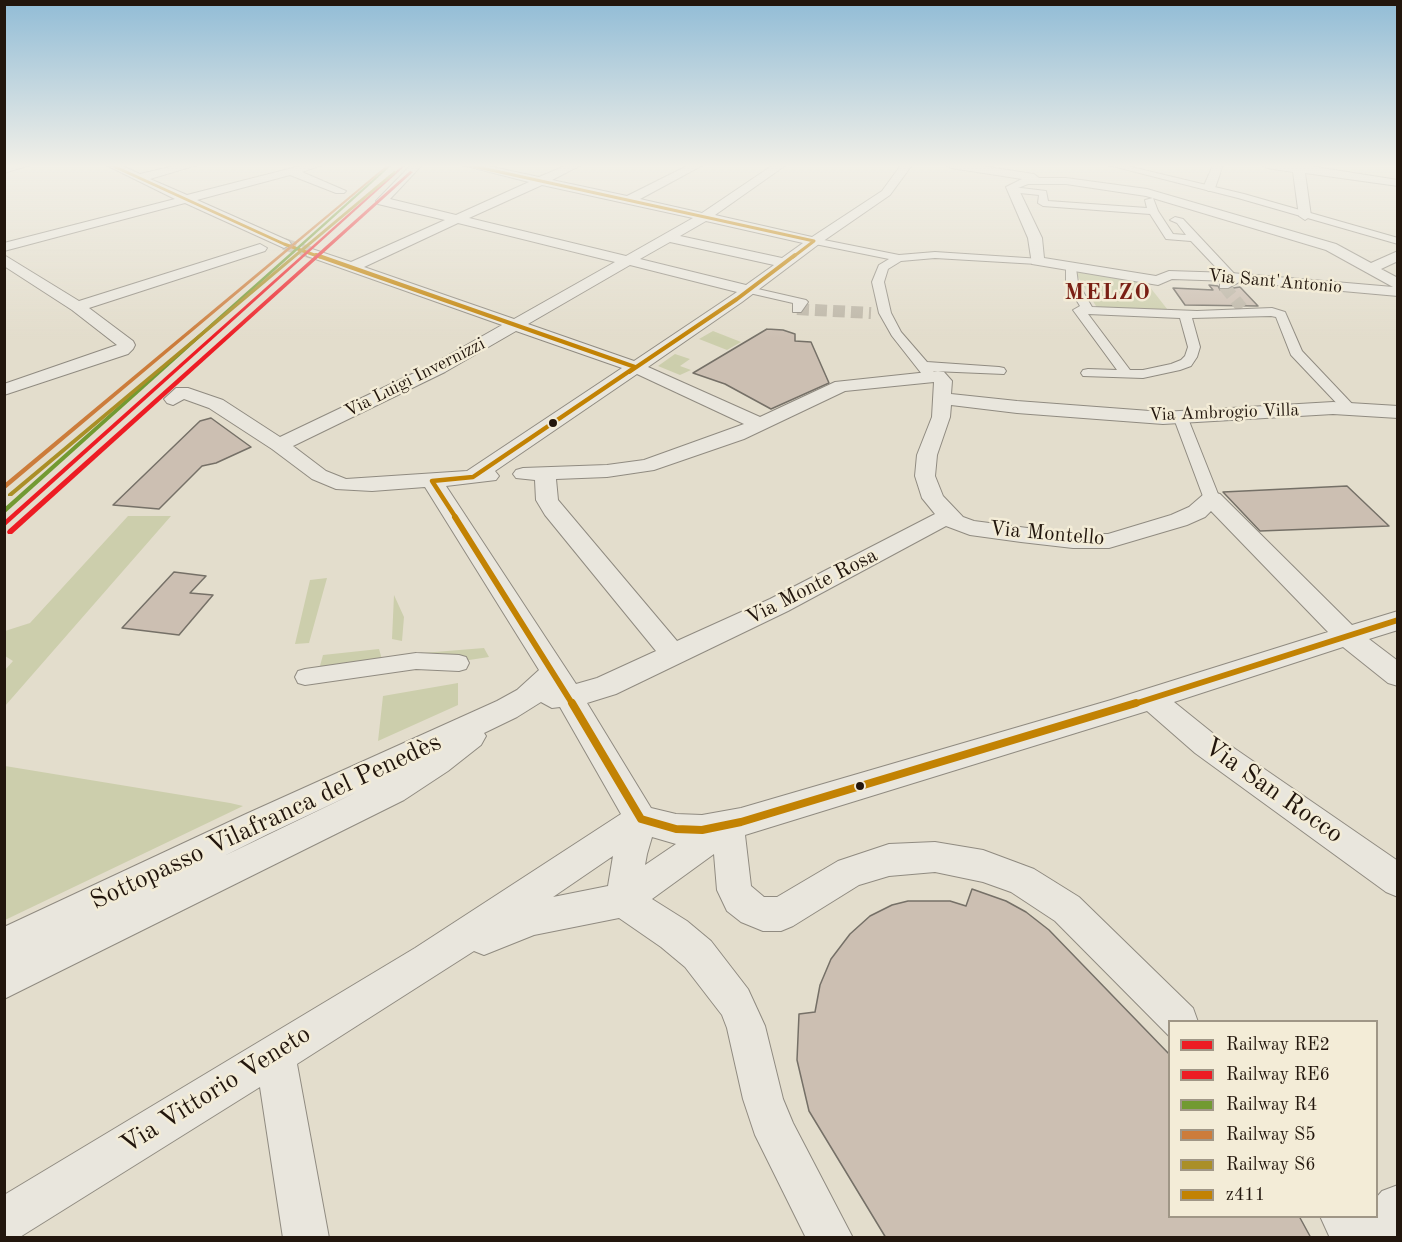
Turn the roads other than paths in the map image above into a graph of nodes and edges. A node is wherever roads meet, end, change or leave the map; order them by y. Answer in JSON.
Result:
{"nodes":[{"id":1,"x":96,"y":223,"type":"edge"},
{"id":2,"x":239,"y":223,"type":"edge"},
{"id":3,"x":449,"y":223,"type":"edge"},
{"id":4,"x":474,"y":223,"type":"edge"},
{"id":5,"x":694,"y":223,"type":"edge"},
{"id":6,"x":731,"y":223,"type":"edge"},
{"id":7,"x":841,"y":223,"type":"edge"},
{"id":8,"x":1028,"y":223,"type":"edge"},
{"id":9,"x":1161,"y":223,"type":"edge"},
{"id":10,"x":1182,"y":223,"type":"edge"},
{"id":11,"x":1248,"y":223,"type":"edge"},
{"id":12,"x":1331,"y":223,"type":"edge"},
{"id":13,"x":669,"y":238,"type":"junction"},
{"id":14,"x":1194,"y":238,"type":"junction"},
{"id":15,"x":814,"y":241,"type":"junction"},
{"id":16,"x":1398,"y":241,"type":"edge"},
{"id":17,"x":284,"y":244,"type":"tunnel mouth"},
{"id":18,"x":4,"y":247,"type":"edge"},
{"id":19,"x":260,"y":248,"type":"tunnel mouth"},
{"id":20,"x":312,"y":253,"type":"tunnel mouth"},
{"id":21,"x":1398,"y":255,"type":"edge"},
{"id":22,"x":899,"y":258,"type":"junction"},
{"id":23,"x":629,"y":261,"type":"junction"},
{"id":24,"x":1037,"y":261,"type":"junction"},
{"id":25,"x":7,"y":263,"type":"edge"},
{"id":26,"x":785,"y":263,"type":"junction"},
{"id":27,"x":352,"y":267,"type":"junction"},
{"id":28,"x":1071,"y":268,"type":"junction"},
{"id":29,"x":1371,"y":268,"type":"junction"},
{"id":30,"x":1228,"y":282,"type":"junction"},
{"id":31,"x":1398,"y":284,"type":"edge"},
{"id":32,"x":749,"y":290,"type":"junction"},
{"id":33,"x":1398,"y":292,"type":"edge"},
{"id":34,"x":77,"y":307,"type":"junction"},
{"id":35,"x":797,"y":309,"type":"tunnel mouth"},
{"id":36,"x":1088,"y":311,"type":"junction"},
{"id":37,"x":871,"y":313,"type":"tunnel mouth"},
{"id":38,"x":885,"y":313,"type":"junction"},
{"id":39,"x":1185,"y":315,"type":"junction"},
{"id":40,"x":515,"y":326,"type":"junction"},
{"id":41,"x":635,"y":367,"type":"junction"},
{"id":42,"x":999,"y":371,"type":"dead end"},
{"id":43,"x":932,"y":373,"type":"junction"},
{"id":44,"x":1088,"y":373,"type":"dead end"},
{"id":45,"x":1126,"y":373,"type":"junction"},
{"id":46,"x":4,"y":390,"type":"edge"},
{"id":47,"x":942,"y":398,"type":"junction"},
{"id":48,"x":173,"y":399,"type":"dead end"},
{"id":49,"x":1349,"y":408,"type":"junction"},
{"id":50,"x":1398,"y":412,"type":"edge"},
{"id":51,"x":1180,"y":416,"type":"junction"},
{"id":52,"x":760,"y":425,"type":"junction"},
{"id":53,"x":279,"y":445,"type":"junction"},
{"id":54,"x":527,"y":474,"type":"junction"},
{"id":55,"x":473,"y":477,"type":"junction"},
{"id":56,"x":432,"y":481,"type":"junction"},
{"id":57,"x":1212,"y":500,"type":"junction"},
{"id":58,"x":948,"y":516,"type":"junction"},
{"id":59,"x":1398,"y":620,"type":"edge"},
{"id":60,"x":1347,"y":636,"type":"junction"},
{"id":61,"x":673,"y":654,"type":"junction"},
{"id":62,"x":459,"y":663,"type":"dead end"},
{"id":63,"x":1398,"y":676,"type":"edge"},
{"id":64,"x":305,"y":677,"type":"dead end"},
{"id":65,"x":562,"y":684,"type":"junction"},
{"id":66,"x":1151,"y":697,"type":"junction"},
{"id":67,"x":517,"y":703,"type":"junction"},
{"id":68,"x":641,"y":819,"type":"junction"},
{"id":69,"x":728,"y":826,"type":"junction"},
{"id":70,"x":1398,"y":881,"type":"edge"},
{"id":71,"x":623,"y":900,"type":"junction"},
{"id":72,"x":4,"y":946,"type":"edge"},
{"id":73,"x":428,"y":961,"type":"junction"},
{"id":74,"x":4,"y":981,"type":"edge"},
{"id":75,"x":1177,"y":1020,"type":"edge"},
{"id":76,"x":275,"y":1053,"type":"junction"},
{"id":77,"x":1398,"y":1207,"type":"edge"},
{"id":78,"x":1343,"y":1218,"type":"edge"},
{"id":79,"x":4,"y":1221,"type":"edge"},
{"id":80,"x":306,"y":1238,"type":"edge"},
{"id":81,"x":830,"y":1238,"type":"edge"},
{"id":82,"x":1358,"y":1238,"type":"edge"},
{"id":83,"x":1371,"y":1238,"type":"edge"}],
"edges":[{"from":1,"to":18,"type":"street"},
{"from":2,"to":17,"type":"street"},
{"from":3,"to":27,"type":"street"},
{"from":4,"to":23,"type":"street"},
{"from":5,"to":13,"type":"street","name":"Via Luigi Invernizzi"},
{"from":6,"to":15,"type":"street"},
{"from":7,"to":15,"type":"street"},
{"from":8,"to":24,"type":"street"},
{"from":9,"to":14,"type":"street"},
{"from":10,"to":14,"type":"street"},
{"from":11,"to":29,"type":"street"},
{"from":12,"to":16,"type":"street"},
{"from":13,"to":23,"type":"street","name":"Via Luigi Invernizzi"},
{"from":13,"to":26,"type":"street"},
{"from":14,"to":30,"type":"street"},
{"from":15,"to":22,"type":"street"},
{"from":15,"to":26,"type":"street"},
{"from":19,"to":34,"type":"street"},
{"from":20,"to":27,"type":"street"},
{"from":21,"to":29,"type":"street"},
{"from":22,"to":24,"type":"street"},
{"from":22,"to":38,"type":"street"},
{"from":23,"to":32,"type":"street"},
{"from":23,"to":40,"type":"street","name":"Via Luigi Invernizzi"},
{"from":24,"to":28,"type":"street"},
{"from":25,"to":34,"type":"street"},
{"from":26,"to":32,"type":"street"},
{"from":27,"to":40,"type":"street"},
{"from":28,"to":30,"type":"street","name":"Via Sant'Antonio"},
{"from":28,"to":36,"type":"street"},
{"from":29,"to":31,"type":"street"},
{"from":30,"to":33,"type":"street","name":"Via Sant'Antonio"},
{"from":32,"to":35,"type":"street"},
{"from":32,"to":41,"type":"street"},
{"from":34,"to":46,"type":"street"},
{"from":36,"to":39,"type":"street"},
{"from":36,"to":45,"type":"street"},
{"from":37,"to":38,"type":"street"},
{"from":38,"to":43,"type":"street"},
{"from":39,"to":45,"type":"street"},
{"from":39,"to":49,"type":"street"},
{"from":40,"to":41,"type":"street"},
{"from":40,"to":53,"type":"street","name":"Via Luigi Invernizzi"},
{"from":41,"to":52,"type":"street"},
{"from":41,"to":55,"type":"street"},
{"from":42,"to":43,"type":"street"},
{"from":43,"to":47,"type":"street"},
{"from":43,"to":52,"type":"street"},
{"from":44,"to":45,"type":"street"},
{"from":47,"to":51,"type":"street","name":"Via Ambrogio Villa"},
{"from":47,"to":58,"type":"street"},
{"from":48,"to":53,"type":"street"},
{"from":49,"to":50,"type":"street","name":"Via Ambrogio Villa"},
{"from":49,"to":51,"type":"street","name":"Via Ambrogio Villa"},
{"from":51,"to":57,"type":"street"},
{"from":52,"to":54,"type":"street"},
{"from":53,"to":56,"type":"street"},
{"from":54,"to":55,"type":"street"},
{"from":54,"to":61,"type":"street"},
{"from":55,"to":56,"type":"street"},
{"from":56,"to":65,"type":"street"},
{"from":57,"to":58,"type":"street","name":"Via Montello"},
{"from":57,"to":60,"type":"street"},
{"from":58,"to":61,"type":"street","name":"Via Monte Rosa"},
{"from":59,"to":60,"type":"street"},
{"from":60,"to":63,"type":"street"},
{"from":60,"to":66,"type":"street"},
{"from":61,"to":65,"type":"street","name":"Via Monte Rosa"},
{"from":62,"to":64,"type":"street"},
{"from":65,"to":67,"type":"street","name":"Sottopasso Vilafranca del Penedès"},
{"from":65,"to":68,"type":"street"},
{"from":66,"to":69,"type":"street"},
{"from":66,"to":70,"type":"street","name":"Via San Rocco"},
{"from":67,"to":72,"type":"street","name":"Sottopasso Vilafranca del Penedès"},
{"from":67,"to":74,"type":"street"},
{"from":68,"to":69,"type":"street"},
{"from":68,"to":71,"type":"street"},
{"from":68,"to":73,"type":"street","name":"Via Vittorio Veneto"},
{"from":69,"to":71,"type":"street","name":"Via Vittorio Veneto"},
{"from":69,"to":75,"type":"street"},
{"from":71,"to":73,"type":"street","name":"Via Vittorio Veneto"},
{"from":71,"to":81,"type":"street"},
{"from":73,"to":76,"type":"street","name":"Via Vittorio Veneto"},
{"from":76,"to":79,"type":"street","name":"Via Vittorio Veneto"},
{"from":76,"to":80,"type":"street"},
{"from":77,"to":83,"type":"street"},
{"from":78,"to":82,"type":"street"}]}
